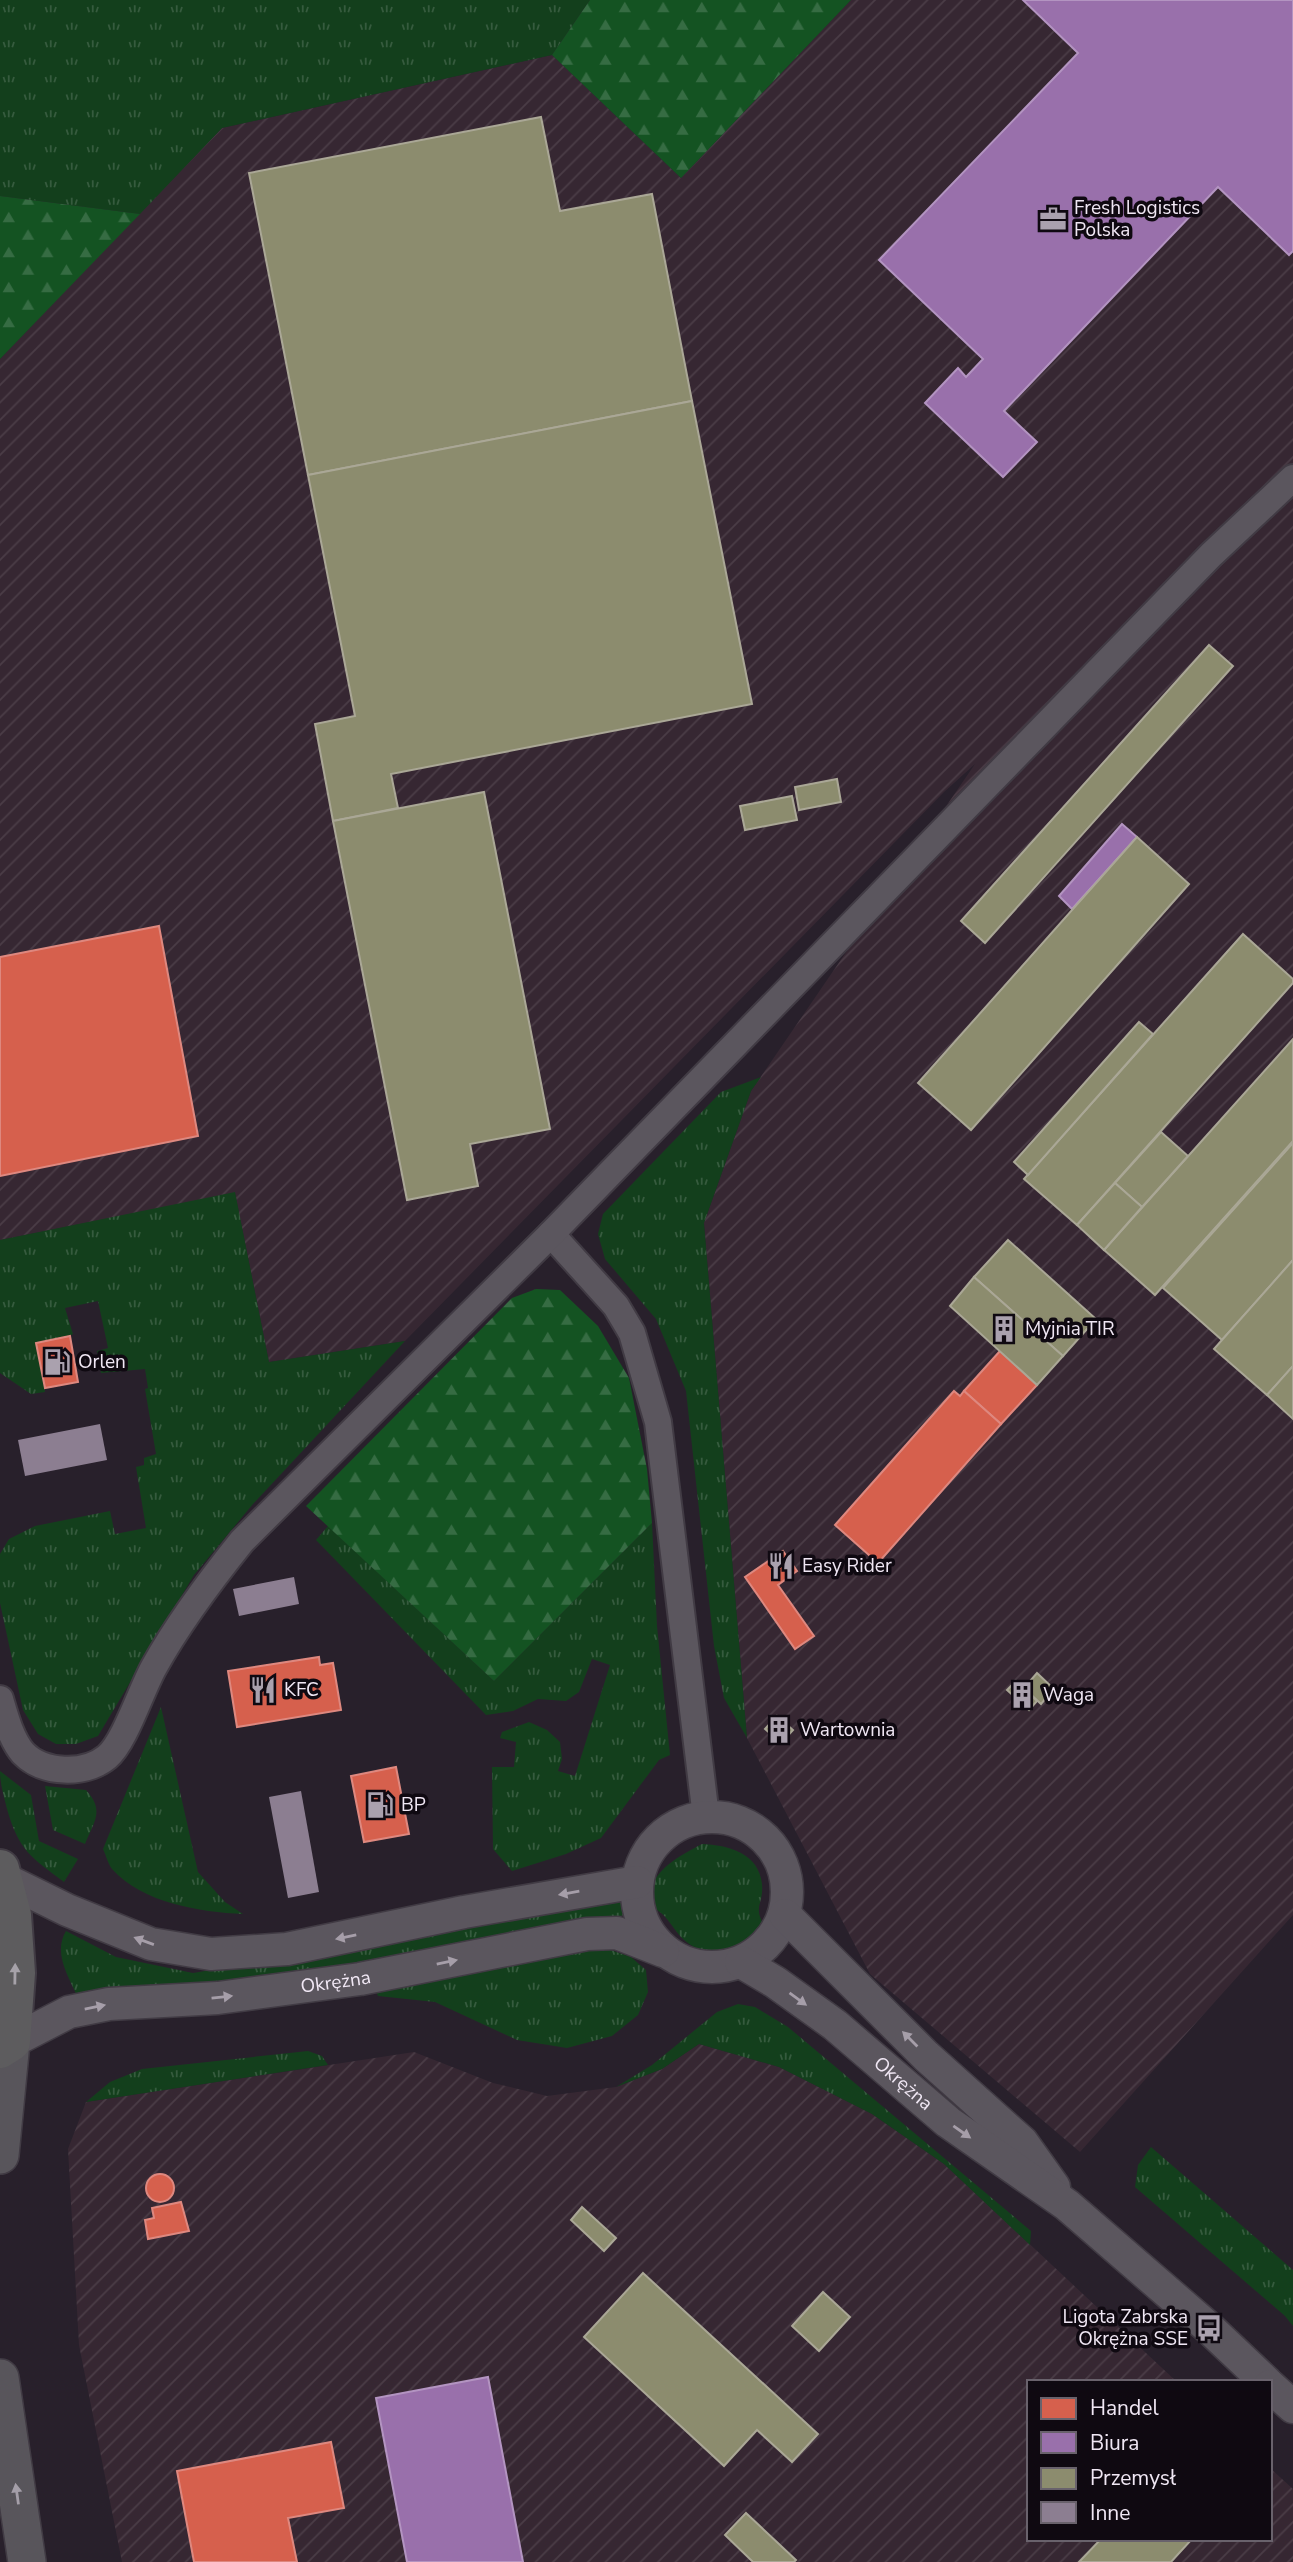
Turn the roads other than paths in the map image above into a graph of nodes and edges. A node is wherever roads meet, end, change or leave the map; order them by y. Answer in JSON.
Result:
{"nodes":[{"id":1,"x":1293,"y":478,"type":"edge"},
{"id":2,"x":551,"y":1234,"type":"junction"},
{"id":3,"x":0,"y":1699,"type":"edge"},
{"id":4,"x":706,"y":1817,"type":"junction"},
{"id":5,"x":1,"y":1874,"type":"edge"},
{"id":6,"x":637,"y":1882,"type":"junction"},
{"id":7,"x":785,"y":1915,"type":"junction"},
{"id":8,"x":663,"y":1951,"type":"junction"},
{"id":9,"x":741,"y":1962,"type":"junction"},
{"id":10,"x":5,"y":2046,"type":"edge"},
{"id":11,"x":0,"y":2155,"type":"edge"},
{"id":12,"x":1067,"y":2205,"type":"junction"},
{"id":13,"x":0,"y":2378,"type":"edge"},
{"id":14,"x":1264,"y":2380,"type":"edge"},
{"id":15,"x":1272,"y":2388,"type":"edge"},
{"id":16,"x":1293,"y":2407,"type":"edge"},
{"id":17,"x":27,"y":2562,"type":"edge"}],
"edges":[{"from":1,"to":2,"type":"street"},
{"from":2,"to":3,"type":"street"},
{"from":2,"to":4,"type":"street"},
{"from":4,"to":6,"type":"street"},
{"from":4,"to":7,"type":"street"},
{"from":6,"to":5,"type":"street","name":"Okrężna","one_way":true},
{"from":10,"to":5,"type":"main road","one_way":true},
{"from":6,"to":8,"type":"street"},
{"from":7,"to":9,"type":"street"},
{"from":12,"to":7,"type":"street","name":"Okrężna","one_way":true},
{"from":8,"to":9,"type":"street"},
{"from":10,"to":8,"type":"street","name":"Okrężna","one_way":true},
{"from":9,"to":12,"type":"street","name":"Okrężna","one_way":true},
{"from":10,"to":11,"type":"main road"},
{"from":12,"to":14,"type":"street","name":"Okrężna"},
{"from":17,"to":13,"type":"main road","one_way":true},
{"from":15,"to":16,"type":"street"}]}
